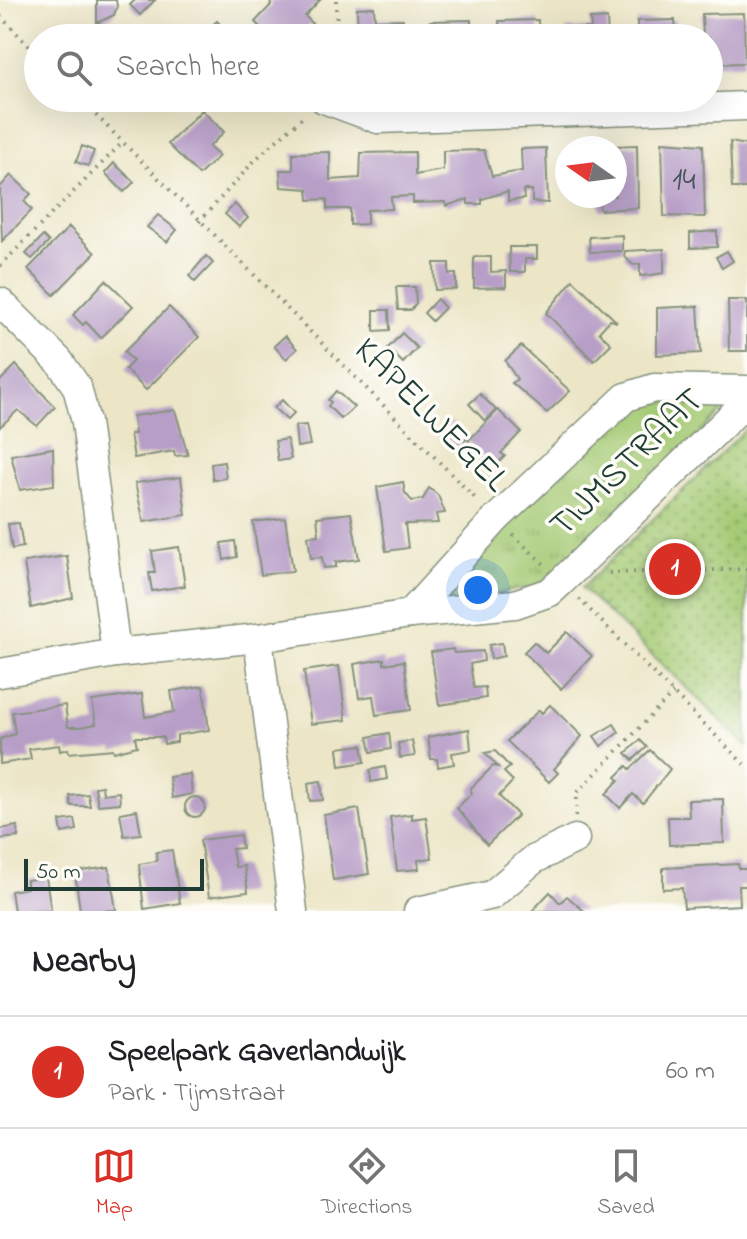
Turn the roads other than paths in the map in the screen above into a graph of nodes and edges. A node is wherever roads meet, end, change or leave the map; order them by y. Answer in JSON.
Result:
{"nodes":[{"id":1,"x":747,"y":106,"type":"edge"},
{"id":2,"x":723,"y":107,"type":"edge"},
{"id":3,"x":359,"y":112,"type":"edge"},
{"id":4,"x":577,"y":112,"type":"edge"},
{"id":5,"x":0,"y":302,"type":"edge"},
{"id":6,"x":747,"y":390,"type":"edge"},
{"id":7,"x":747,"y":401,"type":"edge"},
{"id":8,"x":410,"y":614,"type":"junction"},
{"id":9,"x":258,"y":638,"type":"junction"},
{"id":10,"x":116,"y":653,"type":"junction"},
{"id":11,"x":0,"y":673,"type":"edge"},
{"id":12,"x":575,"y":839,"type":"road end"},
{"id":13,"x":293,"y":911,"type":"edge"},
{"id":14,"x":418,"y":911,"type":"edge"}],
"edges":[{"from":1,"to":2,"type":"street"},
{"from":3,"to":4,"type":"street"},
{"from":5,"to":10,"type":"street"},
{"from":6,"to":8,"type":"street","name":"TIJMSTRAAT"},
{"from":7,"to":8,"type":"street","name":"TIJMSTRAAT"},
{"from":8,"to":9,"type":"street","name":"TIJMSTRAAT"},
{"from":9,"to":10,"type":"street","name":"TIJMSTRAAT"},
{"from":9,"to":13,"type":"street"},
{"from":10,"to":11,"type":"street","name":"TIJMSTRAAT"},
{"from":12,"to":14,"type":"street"}]}
